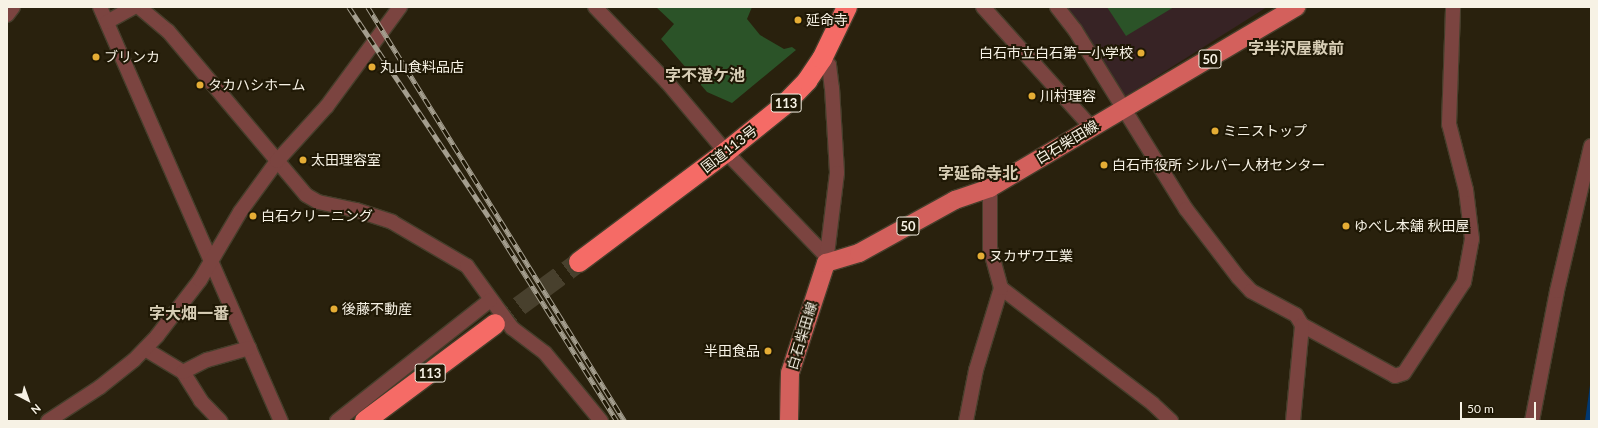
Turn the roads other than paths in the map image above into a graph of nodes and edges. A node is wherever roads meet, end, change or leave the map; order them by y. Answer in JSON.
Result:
{"nodes":[{"id":1,"x":13,"y":7,"type":"edge"},
{"id":2,"x":100,"y":7,"type":"edge"},
{"id":3,"x":134,"y":7,"type":"edge"},
{"id":4,"x":139,"y":7,"type":"edge"},
{"id":5,"x":400,"y":7,"type":"edge"},
{"id":6,"x":595,"y":7,"type":"edge"},
{"id":7,"x":847,"y":7,"type":"edge"},
{"id":8,"x":983,"y":7,"type":"edge"},
{"id":9,"x":1057,"y":7,"type":"edge"},
{"id":10,"x":1296,"y":7,"type":"edge"},
{"id":11,"x":1453,"y":7,"type":"edge"},
{"id":12,"x":7,"y":15,"type":"edge"},
{"id":13,"x":107,"y":22,"type":"junction"},
{"id":14,"x":822,"y":59,"type":"junction"},
{"id":15,"x":1124,"y":108,"type":"junction"},
{"id":16,"x":1092,"y":128,"type":"junction"},
{"id":17,"x":1591,"y":146,"type":"edge"},
{"id":18,"x":726,"y":152,"type":"junction"},
{"id":19,"x":277,"y":161,"type":"junction"},
{"id":20,"x":990,"y":188,"type":"junction"},
{"id":21,"x":826,"y":259,"type":"junction"},
{"id":22,"x":211,"y":261,"type":"junction"},
{"id":23,"x":578,"y":262,"type":"tunnel mouth"},
{"id":24,"x":1001,"y":288,"type":"junction"},
{"id":25,"x":490,"y":300,"type":"junction"},
{"id":26,"x":495,"y":324,"type":"tunnel mouth"},
{"id":27,"x":1302,"y":325,"type":"junction"},
{"id":28,"x":249,"y":348,"type":"junction"},
{"id":29,"x":145,"y":349,"type":"junction"},
{"id":30,"x":183,"y":372,"type":"junction"},
{"id":31,"x":48,"y":421,"type":"edge"},
{"id":32,"x":220,"y":421,"type":"edge"},
{"id":33,"x":281,"y":421,"type":"edge"},
{"id":34,"x":338,"y":421,"type":"edge"},
{"id":35,"x":365,"y":421,"type":"edge"},
{"id":36,"x":601,"y":421,"type":"edge"},
{"id":37,"x":789,"y":421,"type":"edge"},
{"id":38,"x":966,"y":421,"type":"edge"},
{"id":39,"x":1171,"y":421,"type":"edge"},
{"id":40,"x":1293,"y":421,"type":"edge"},
{"id":41,"x":1532,"y":421,"type":"edge"}],
"edges":[{"from":1,"to":12,"type":"street"},
{"from":2,"to":13,"type":"street"},
{"from":3,"to":13,"type":"street"},
{"from":4,"to":19,"type":"street"},
{"from":5,"to":19,"type":"street"},
{"from":6,"to":18,"type":"street"},
{"from":7,"to":14,"type":"highway","name":"国道113号","number":"113"},
{"from":8,"to":16,"type":"street"},
{"from":9,"to":15,"type":"street"},
{"from":10,"to":15,"type":"main road","name":"白石柴田線","number":"50"},
{"from":11,"to":27,"type":"street"},
{"from":13,"to":22,"type":"street"},
{"from":14,"to":18,"type":"highway","name":"国道113号","number":"113"},
{"from":14,"to":21,"type":"street"},
{"from":15,"to":16,"type":"main road","name":"白石柴田線","number":"50"},
{"from":15,"to":27,"type":"street"},
{"from":16,"to":20,"type":"main road","name":"白石柴田線","number":"50"},
{"from":17,"to":41,"type":"street"},
{"from":18,"to":21,"type":"street"},
{"from":18,"to":23,"type":"highway","name":"国道113号","number":"113"},
{"from":19,"to":22,"type":"street"},
{"from":19,"to":25,"type":"street"},
{"from":20,"to":21,"type":"main road","name":"白石柴田線","number":"50"},
{"from":20,"to":24,"type":"street"},
{"from":21,"to":37,"type":"main road","name":"白石柴田線"},
{"from":22,"to":28,"type":"street"},
{"from":22,"to":29,"type":"street"},
{"from":24,"to":38,"type":"street"},
{"from":24,"to":39,"type":"street"},
{"from":25,"to":34,"type":"street"},
{"from":25,"to":36,"type":"street"},
{"from":26,"to":35,"type":"highway","number":"113"},
{"from":27,"to":40,"type":"street"},
{"from":28,"to":30,"type":"street"},
{"from":28,"to":33,"type":"street"},
{"from":29,"to":30,"type":"street"},
{"from":29,"to":31,"type":"street"},
{"from":30,"to":32,"type":"street"}]}
